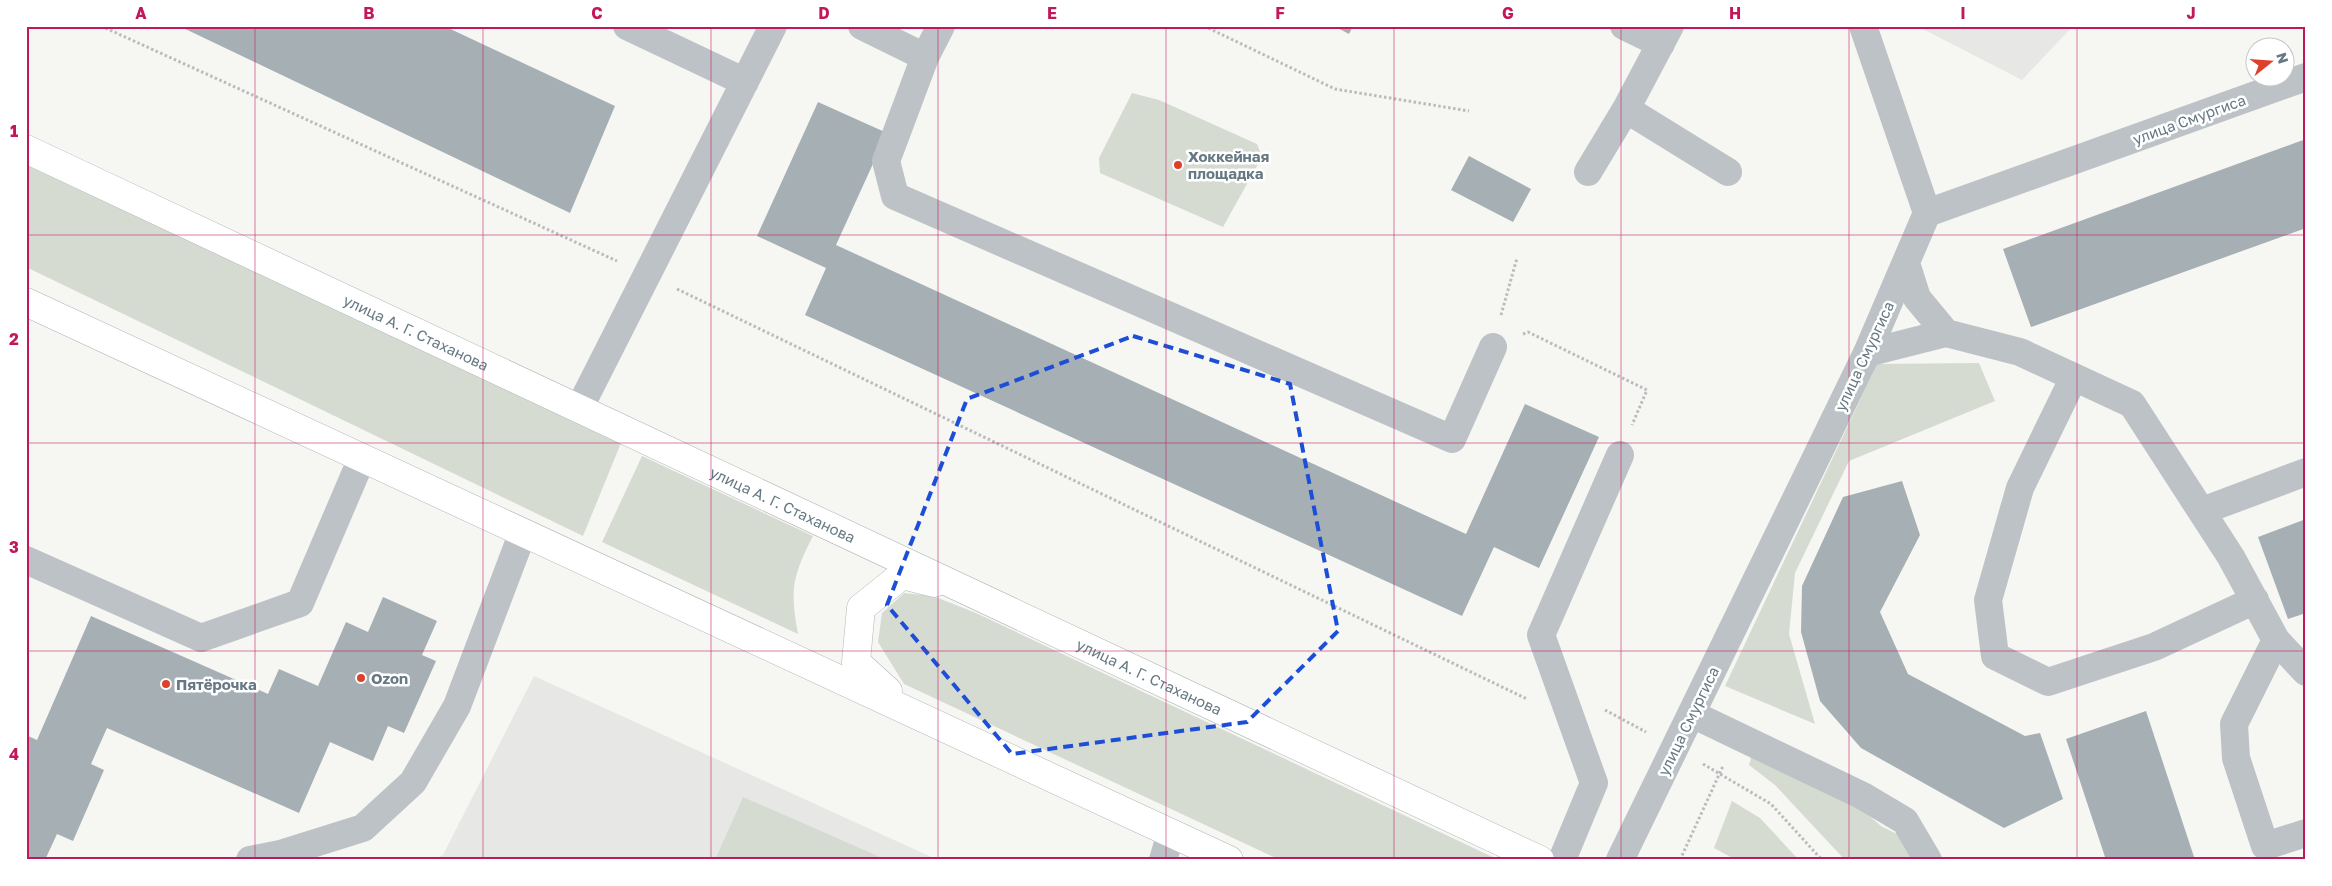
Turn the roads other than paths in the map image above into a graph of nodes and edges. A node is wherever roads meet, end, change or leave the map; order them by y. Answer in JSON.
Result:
{"nodes":[{"id":1,"x":627,"y":26,"type":"edge"},
{"id":2,"x":773,"y":26,"type":"edge"},
{"id":3,"x":862,"y":26,"type":"edge"},
{"id":4,"x":941,"y":26,"type":"edge"},
{"id":5,"x":1624,"y":26,"type":"edge"},
{"id":6,"x":1863,"y":26,"type":"edge"},
{"id":7,"x":1666,"y":35,"type":"edge"},
{"id":8,"x":925,"y":57,"type":"junction"},
{"id":9,"x":2306,"y":77,"type":"edge"},
{"id":10,"x":745,"y":82,"type":"junction"},
{"id":11,"x":1626,"y":109,"type":"junction"},
{"id":12,"x":26,"y":149,"type":"edge"},
{"id":13,"x":1588,"y":172,"type":"dead end"},
{"id":14,"x":1728,"y":172,"type":"dead end"},
{"id":15,"x":1927,"y":213,"type":"junction"},
{"id":16,"x":1906,"y":263,"type":"junction"},
{"id":17,"x":26,"y":302,"type":"edge"},
{"id":18,"x":1946,"y":333,"type":"junction"},
{"id":19,"x":1493,"y":347,"type":"road end"},
{"id":20,"x":1867,"y":353,"type":"junction"},
{"id":21,"x":2074,"y":377,"type":"junction"},
{"id":22,"x":580,"y":407,"type":"junction"},
{"id":23,"x":1620,"y":455,"type":"road end"},
{"id":24,"x":362,"y":458,"type":"junction"},
{"id":25,"x":2306,"y":472,"type":"edge"},
{"id":26,"x":2202,"y":511,"type":"junction"},
{"id":27,"x":523,"y":532,"type":"junction"},
{"id":28,"x":26,"y":560,"type":"edge"},
{"id":29,"x":969,"y":592,"type":"junction"},
{"id":30,"x":2254,"y":600,"type":"junction"},
{"id":31,"x":2276,"y":640,"type":"junction"},
{"id":32,"x":2306,"y":672,"type":"edge"},
{"id":33,"x":909,"y":710,"type":"junction"},
{"id":34,"x":1692,"y":714,"type":"junction"},
{"id":35,"x":1171,"y":833,"type":"junction"},
{"id":36,"x":2306,"y":833,"type":"edge"},
{"id":37,"x":250,"y":860,"type":"edge"},
{"id":38,"x":1163,"y":860,"type":"edge"},
{"id":39,"x":1229,"y":860,"type":"edge"},
{"id":40,"x":1540,"y":860,"type":"edge"},
{"id":41,"x":1562,"y":860,"type":"edge"},
{"id":42,"x":1620,"y":860,"type":"edge"},
{"id":43,"x":1928,"y":860,"type":"edge"}],
"edges":[{"from":1,"to":10,"type":"street"},
{"from":2,"to":10,"type":"street"},
{"from":3,"to":8,"type":"street"},
{"from":4,"to":8,"type":"street"},
{"from":5,"to":7,"type":"street"},
{"from":6,"to":15,"type":"street"},
{"from":7,"to":11,"type":"street"},
{"from":8,"to":19,"type":"street"},
{"from":9,"to":15,"type":"street","name":"улица Смургиса"},
{"from":10,"to":22,"type":"street"},
{"from":11,"to":13,"type":"street"},
{"from":11,"to":14,"type":"street"},
{"from":12,"to":22,"type":"main road","name":"улица А. Г. Стаханова"},
{"from":15,"to":16,"type":"street","name":"улица Смургиса"},
{"from":16,"to":18,"type":"street"},
{"from":16,"to":20,"type":"street","name":"улица Смургиса"},
{"from":17,"to":24,"type":"main road"},
{"from":18,"to":20,"type":"street"},
{"from":18,"to":21,"type":"street"},
{"from":20,"to":34,"type":"street","name":"улица Смургиса"},
{"from":21,"to":26,"type":"street"},
{"from":21,"to":30,"type":"street"},
{"from":22,"to":29,"type":"main road","name":"улица А. Г. Стаханова"},
{"from":23,"to":41,"type":"street"},
{"from":24,"to":27,"type":"main road"},
{"from":24,"to":28,"type":"street"},
{"from":25,"to":26,"type":"street"},
{"from":26,"to":30,"type":"street"},
{"from":27,"to":33,"type":"main road"},
{"from":27,"to":37,"type":"street"},
{"from":29,"to":33,"type":"main road"},
{"from":29,"to":40,"type":"main road","name":"улица А. Г. Стаханова"},
{"from":30,"to":31,"type":"street"},
{"from":31,"to":32,"type":"street"},
{"from":31,"to":36,"type":"street"},
{"from":33,"to":35,"type":"main road"},
{"from":34,"to":42,"type":"street","name":"улица Смургиса"},
{"from":34,"to":43,"type":"street"},
{"from":35,"to":38,"type":"street"},
{"from":35,"to":39,"type":"main road"}]}
